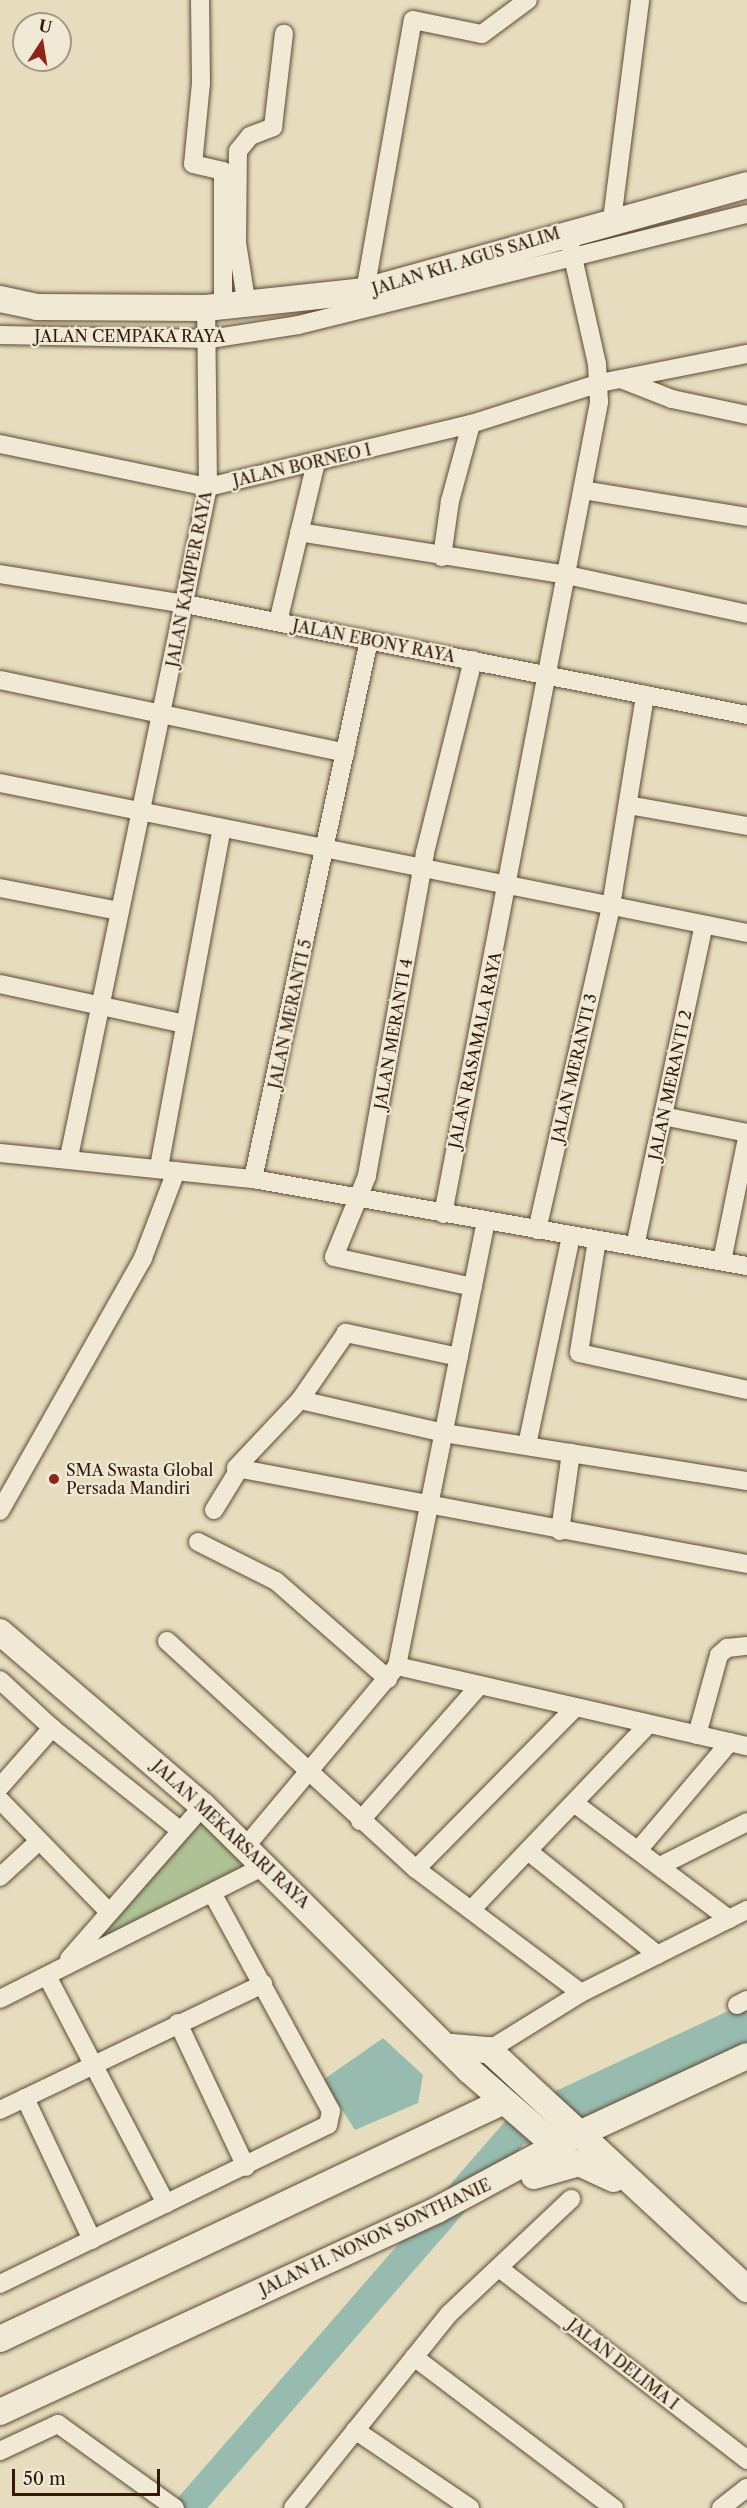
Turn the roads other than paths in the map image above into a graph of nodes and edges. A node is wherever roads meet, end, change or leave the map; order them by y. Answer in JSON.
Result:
{"nodes":[{"id":1,"x":200,"y":0,"type":"edge"},
{"id":2,"x":528,"y":0,"type":"edge"},
{"id":3,"x":640,"y":0,"type":"edge"},
{"id":4,"x":284,"y":34,"type":"dead end"},
{"id":5,"x":746,"y":182,"type":"edge"},
{"id":6,"x":747,"y":214,"type":"edge"},
{"id":7,"x":612,"y":220,"type":"junction"},
{"id":8,"x":567,"y":231,"type":"junction"},
{"id":9,"x":575,"y":258,"type":"junction"},
{"id":10,"x":365,"y":291,"type":"junction"},
{"id":11,"x":0,"y":299,"type":"edge"},
{"id":12,"x":225,"y":307,"type":"junction"},
{"id":13,"x":0,"y":335,"type":"edge"},
{"id":14,"x":210,"y":339,"type":"junction"},
{"id":15,"x":747,"y":354,"type":"edge"},
{"id":16,"x":621,"y":379,"type":"junction"},
{"id":17,"x":600,"y":383,"type":"junction"},
{"id":18,"x":747,"y":415,"type":"edge"},
{"id":19,"x":471,"y":424,"type":"junction"},
{"id":20,"x":0,"y":444,"type":"edge"},
{"id":21,"x":316,"y":462,"type":"junction"},
{"id":22,"x":208,"y":487,"type":"junction"},
{"id":23,"x":583,"y":490,"type":"junction"},
{"id":24,"x":747,"y":518,"type":"edge"},
{"id":25,"x":299,"y":532,"type":"junction"},
{"id":26,"x":442,"y":557,"type":"junction"},
{"id":27,"x":0,"y":574,"type":"edge"},
{"id":28,"x":567,"y":575,"type":"junction"},
{"id":29,"x":185,"y":604,"type":"junction"},
{"id":30,"x":747,"y":614,"type":"edge"},
{"id":31,"x":278,"y":622,"type":"junction"},
{"id":32,"x":369,"y":640,"type":"junction"},
{"id":33,"x":473,"y":660,"type":"junction"},
{"id":34,"x":547,"y":675,"type":"junction"},
{"id":35,"x":0,"y":680,"type":"edge"},
{"id":36,"x":645,"y":695,"type":"junction"},
{"id":37,"x":747,"y":715,"type":"edge"},
{"id":38,"x":163,"y":717,"type":"junction"},
{"id":39,"x":345,"y":753,"type":"junction"},
{"id":40,"x":0,"y":783,"type":"edge"},
{"id":41,"x":628,"y":805,"type":"junction"},
{"id":42,"x":144,"y":812,"type":"junction"},
{"id":43,"x":747,"y":826,"type":"edge"},
{"id":44,"x":222,"y":828,"type":"junction"},
{"id":45,"x":325,"y":848,"type":"junction"},
{"id":46,"x":423,"y":868,"type":"junction"},
{"id":47,"x":508,"y":885,"type":"junction"},
{"id":48,"x":0,"y":888,"type":"edge"},
{"id":49,"x":611,"y":906,"type":"junction"},
{"id":50,"x":120,"y":911,"type":"junction"},
{"id":51,"x":704,"y":925,"type":"junction"},
{"id":52,"x":747,"y":933,"type":"edge"},
{"id":53,"x":0,"y":984,"type":"edge"},
{"id":54,"x":98,"y":1005,"type":"junction"},
{"id":55,"x":185,"y":1024,"type":"junction"},
{"id":56,"x":663,"y":1116,"type":"junction"},
{"id":57,"x":747,"y":1133,"type":"edge"},
{"id":58,"x":747,"y":1138,"type":"edge"},
{"id":59,"x":0,"y":1154,"type":"edge"},
{"id":60,"x":69,"y":1157,"type":"junction"},
{"id":61,"x":167,"y":1169,"type":"junction"},
{"id":62,"x":253,"y":1179,"type":"junction"},
{"id":63,"x":361,"y":1199,"type":"junction"},
{"id":64,"x":443,"y":1214,"type":"junction"},
{"id":65,"x":486,"y":1221,"type":"junction"},
{"id":66,"x":537,"y":1230,"type":"junction"},
{"id":67,"x":571,"y":1236,"type":"junction"},
{"id":68,"x":597,"y":1240,"type":"junction"},
{"id":69,"x":635,"y":1246,"type":"junction"},
{"id":70,"x":722,"y":1261,"type":"junction"},
{"id":71,"x":747,"y":1266,"type":"edge"},
{"id":72,"x":473,"y":1287,"type":"junction"},
{"id":73,"x":459,"y":1358,"type":"junction"},
{"id":74,"x":747,"y":1390,"type":"edge"},
{"id":75,"x":300,"y":1400,"type":"junction"},
{"id":76,"x":444,"y":1433,"type":"junction"},
{"id":77,"x":527,"y":1445,"type":"junction"},
{"id":78,"x":572,"y":1453,"type":"junction"},
{"id":79,"x":238,"y":1471,"type":"junction"},
{"id":80,"x":747,"y":1481,"type":"edge"},
{"id":81,"x":429,"y":1507,"type":"junction"},
{"id":82,"x":214,"y":1510,"type":"dead end"},
{"id":83,"x":0,"y":1511,"type":"edge"},
{"id":84,"x":560,"y":1531,"type":"junction"},
{"id":85,"x":198,"y":1542,"type":"dead end"},
{"id":86,"x":747,"y":1564,"type":"edge"},
{"id":87,"x":3,"y":1639,"type":"edge"},
{"id":88,"x":167,"y":1641,"type":"dead end"},
{"id":89,"x":747,"y":1646,"type":"edge"},
{"id":90,"x":393,"y":1672,"type":"junction"},
{"id":91,"x":0,"y":1680,"type":"edge"},
{"id":92,"x":478,"y":1687,"type":"junction"},
{"id":93,"x":575,"y":1708,"type":"junction"},
{"id":94,"x":649,"y":1724,"type":"junction"},
{"id":95,"x":52,"y":1728,"type":"junction"},
{"id":96,"x":697,"y":1735,"type":"junction"},
{"id":97,"x":738,"y":1744,"type":"edge"},
{"id":98,"x":310,"y":1768,"type":"junction"},
{"id":99,"x":0,"y":1787,"type":"edge"},
{"id":100,"x":0,"y":1800,"type":"edge"},
{"id":101,"x":574,"y":1803,"type":"junction"},
{"id":102,"x":203,"y":1806,"type":"junction"},
{"id":103,"x":360,"y":1821,"type":"junction"},
{"id":104,"x":747,"y":1822,"type":"edge"},
{"id":105,"x":181,"y":1831,"type":"junction"},
{"id":106,"x":39,"y":1841,"type":"junction"},
{"id":107,"x":246,"y":1846,"type":"junction"},
{"id":108,"x":639,"y":1848,"type":"junction"},
{"id":109,"x":528,"y":1851,"type":"junction"},
{"id":110,"x":266,"y":1865,"type":"junction"},
{"id":111,"x":662,"y":1865,"type":"junction"},
{"id":112,"x":416,"y":1869,"type":"junction"},
{"id":113,"x":0,"y":1877,"type":"edge"},
{"id":114,"x":213,"y":1895,"type":"junction"},
{"id":115,"x":471,"y":1910,"type":"junction"},
{"id":116,"x":747,"y":1910,"type":"edge"},
{"id":117,"x":110,"y":1912,"type":"junction"},
{"id":118,"x":729,"y":1919,"type":"junction"},
{"id":119,"x":658,"y":1954,"type":"junction"},
{"id":120,"x":64,"y":1965,"type":"junction"},
{"id":121,"x":47,"y":1976,"type":"junction"},
{"id":122,"x":263,"y":1984,"type":"junction"},
{"id":123,"x":581,"y":1993,"type":"junction"},
{"id":124,"x":0,"y":1999,"type":"edge"},
{"id":125,"x":178,"y":2023,"type":"junction"},
{"id":126,"x":452,"y":2047,"type":"junction"},
{"id":127,"x":491,"y":2053,"type":"junction"},
{"id":128,"x":747,"y":2056,"type":"edge"},
{"id":129,"x":93,"y":2066,"type":"junction"},
{"id":130,"x":25,"y":2098,"type":"junction"},
{"id":131,"x":504,"y":2100,"type":"junction"},
{"id":132,"x":0,"y":2110,"type":"edge"},
{"id":133,"x":563,"y":2137,"type":"junction"},
{"id":134,"x":246,"y":2167,"type":"junction"},
{"id":135,"x":642,"y":2193,"type":"junction"},
{"id":136,"x":571,"y":2199,"type":"dead end"},
{"id":137,"x":166,"y":2204,"type":"junction"},
{"id":138,"x":437,"y":2210,"type":"junction"},
{"id":139,"x":92,"y":2240,"type":"junction"},
{"id":140,"x":499,"y":2268,"type":"junction"},
{"id":141,"x":2,"y":2279,"type":"edge"},
{"id":142,"x":747,"y":2289,"type":"edge"},
{"id":143,"x":0,"y":2339,"type":"edge"},
{"id":144,"x":414,"y":2357,"type":"junction"},
{"id":145,"x":0,"y":2412,"type":"edge"},
{"id":146,"x":355,"y":2430,"type":"junction"},
{"id":147,"x":0,"y":2451,"type":"edge"},
{"id":148,"x":747,"y":2460,"type":"edge"},
{"id":149,"x":747,"y":2488,"type":"edge"},
{"id":150,"x":175,"y":2508,"type":"edge"},
{"id":151,"x":293,"y":2508,"type":"edge"},
{"id":152,"x":470,"y":2508,"type":"edge"},
{"id":153,"x":614,"y":2508,"type":"edge"},
{"id":154,"x":721,"y":2508,"type":"edge"}],
"edges":[{"from":1,"to":12,"type":"street"},
{"from":2,"to":10,"type":"street"},
{"from":3,"to":7,"type":"street"},
{"from":4,"to":12,"type":"street","name":"JALAN KAMPER RAYA"},
{"from":5,"to":7,"type":"street","name":"JALAN KH. AGUS SALIM"},
{"from":6,"to":9,"type":"street","name":"JALAN CEMPAKA RAYA"},
{"from":7,"to":8,"type":"street","name":"JALAN KH. AGUS SALIM"},
{"from":8,"to":9,"type":"street"},
{"from":8,"to":10,"type":"street","name":"JALAN KH. AGUS SALIM"},
{"from":9,"to":14,"type":"street","name":"JALAN CEMPAKA RAYA"},
{"from":9,"to":17,"type":"street"},
{"from":10,"to":12,"type":"street","name":"JALAN KH. AGUS SALIM"},
{"from":11,"to":12,"type":"street","name":"JALAN KH. AGUS SALIM"},
{"from":12,"to":14,"type":"street","name":"JALAN KAMPER RAYA"},
{"from":13,"to":14,"type":"street","name":"JALAN CEMPAKA RAYA"},
{"from":14,"to":22,"type":"street","name":"JALAN KAMPER RAYA"},
{"from":15,"to":16,"type":"street","name":"JALAN BORNEO I"},
{"from":16,"to":17,"type":"street","name":"JALAN BORNEO I"},
{"from":16,"to":18,"type":"street"},
{"from":17,"to":19,"type":"street","name":"JALAN BORNEO I"},
{"from":17,"to":23,"type":"street","name":"JALAN RASAMALA RAYA"},
{"from":19,"to":21,"type":"street","name":"JALAN BORNEO I"},
{"from":19,"to":26,"type":"street"},
{"from":20,"to":22,"type":"street","name":"JALAN BORNEO I"},
{"from":21,"to":22,"type":"street","name":"JALAN BORNEO I"},
{"from":21,"to":25,"type":"street"},
{"from":22,"to":29,"type":"street","name":"JALAN KAMPER RAYA"},
{"from":23,"to":24,"type":"street"},
{"from":23,"to":28,"type":"street","name":"JALAN RASAMALA RAYA"},
{"from":25,"to":26,"type":"street"},
{"from":25,"to":31,"type":"street"},
{"from":26,"to":28,"type":"street"},
{"from":27,"to":29,"type":"street","name":"JALAN EBONY RAYA"},
{"from":28,"to":30,"type":"street"},
{"from":28,"to":34,"type":"street","name":"JALAN RASAMALA RAYA"},
{"from":29,"to":31,"type":"street","name":"JALAN EBONY RAYA"},
{"from":29,"to":38,"type":"street","name":"JALAN KAMPER RAYA"},
{"from":31,"to":32,"type":"street","name":"JALAN EBONY RAYA"},
{"from":32,"to":33,"type":"street","name":"JALAN EBONY RAYA"},
{"from":32,"to":39,"type":"street","name":"JALAN MERANTI 5"},
{"from":33,"to":34,"type":"street","name":"JALAN EBONY RAYA"},
{"from":33,"to":46,"type":"street","name":"JALAN MERANTI 4"},
{"from":34,"to":36,"type":"street","name":"JALAN EBONY RAYA"},
{"from":34,"to":47,"type":"street","name":"JALAN RASAMALA RAYA"},
{"from":35,"to":38,"type":"street"},
{"from":36,"to":37,"type":"street","name":"JALAN EBONY RAYA"},
{"from":36,"to":41,"type":"street","name":"JALAN MERANTI 3"},
{"from":38,"to":39,"type":"street"},
{"from":38,"to":42,"type":"street","name":"JALAN KAMPER RAYA"},
{"from":39,"to":45,"type":"street","name":"JALAN MERANTI 5"},
{"from":40,"to":42,"type":"street"},
{"from":41,"to":43,"type":"street"},
{"from":41,"to":49,"type":"street","name":"JALAN MERANTI 3"},
{"from":42,"to":44,"type":"street"},
{"from":42,"to":50,"type":"street","name":"JALAN KAMPER RAYA"},
{"from":44,"to":45,"type":"street"},
{"from":44,"to":55,"type":"street"},
{"from":45,"to":46,"type":"street"},
{"from":45,"to":62,"type":"street","name":"JALAN MERANTI 5"},
{"from":46,"to":47,"type":"street"},
{"from":46,"to":63,"type":"street","name":"JALAN MERANTI 4"},
{"from":47,"to":49,"type":"street"},
{"from":47,"to":64,"type":"street","name":"JALAN RASAMALA RAYA"},
{"from":48,"to":50,"type":"street"},
{"from":49,"to":51,"type":"street"},
{"from":49,"to":66,"type":"street","name":"JALAN MERANTI 3"},
{"from":50,"to":54,"type":"street","name":"JALAN KAMPER RAYA"},
{"from":51,"to":52,"type":"street"},
{"from":51,"to":56,"type":"street","name":"JALAN MERANTI 2"},
{"from":53,"to":54,"type":"street"},
{"from":54,"to":55,"type":"street"},
{"from":54,"to":60,"type":"street","name":"JALAN KAMPER RAYA"},
{"from":55,"to":61,"type":"street"},
{"from":56,"to":57,"type":"street"},
{"from":56,"to":69,"type":"street","name":"JALAN MERANTI 2"},
{"from":58,"to":70,"type":"street"},
{"from":59,"to":60,"type":"street"},
{"from":60,"to":61,"type":"street"},
{"from":61,"to":62,"type":"street"},
{"from":61,"to":83,"type":"street"},
{"from":62,"to":63,"type":"street"},
{"from":63,"to":64,"type":"street"},
{"from":63,"to":72,"type":"street","name":"JALAN MERANTI 4"},
{"from":64,"to":65,"type":"street"},
{"from":65,"to":66,"type":"street"},
{"from":65,"to":72,"type":"street"},
{"from":66,"to":67,"type":"street"},
{"from":67,"to":68,"type":"street"},
{"from":67,"to":77,"type":"street"},
{"from":68,"to":69,"type":"street"},
{"from":68,"to":74,"type":"street"},
{"from":69,"to":70,"type":"street"},
{"from":70,"to":71,"type":"street"},
{"from":72,"to":73,"type":"street"},
{"from":73,"to":75,"type":"street"},
{"from":73,"to":76,"type":"street"},
{"from":75,"to":76,"type":"street"},
{"from":75,"to":79,"type":"street"},
{"from":76,"to":77,"type":"street"},
{"from":76,"to":81,"type":"street"},
{"from":77,"to":78,"type":"street"},
{"from":78,"to":80,"type":"street"},
{"from":78,"to":84,"type":"street"},
{"from":79,"to":81,"type":"street"},
{"from":79,"to":82,"type":"street"},
{"from":81,"to":84,"type":"street"},
{"from":81,"to":90,"type":"street"},
{"from":84,"to":86,"type":"street"},
{"from":85,"to":90,"type":"street"},
{"from":87,"to":102,"type":"street","name":"JALAN MEKARSARI RAYA"},
{"from":88,"to":98,"type":"street"},
{"from":89,"to":96,"type":"street"},
{"from":90,"to":92,"type":"street"},
{"from":90,"to":98,"type":"street"},
{"from":91,"to":95,"type":"street"},
{"from":92,"to":93,"type":"street"},
{"from":92,"to":103,"type":"street"},
{"from":93,"to":94,"type":"street"},
{"from":93,"to":112,"type":"street"},
{"from":94,"to":96,"type":"street"},
{"from":94,"to":101,"type":"street"},
{"from":95,"to":99,"type":"street"},
{"from":95,"to":105,"type":"street"},
{"from":96,"to":97,"type":"street"},
{"from":97,"to":108,"type":"street"},
{"from":98,"to":103,"type":"street"},
{"from":98,"to":107,"type":"street"},
{"from":100,"to":106,"type":"street"},
{"from":101,"to":108,"type":"street"},
{"from":101,"to":109,"type":"street"},
{"from":102,"to":105,"type":"street"},
{"from":102,"to":107,"type":"street","name":"JALAN MEKARSARI RAYA"},
{"from":103,"to":112,"type":"street"},
{"from":104,"to":111,"type":"street"},
{"from":105,"to":117,"type":"street"},
{"from":106,"to":113,"type":"street"},
{"from":106,"to":117,"type":"street"},
{"from":107,"to":110,"type":"street","name":"JALAN MEKARSARI RAYA"},
{"from":108,"to":111,"type":"street"},
{"from":109,"to":115,"type":"street"},
{"from":109,"to":119,"type":"street"},
{"from":110,"to":114,"type":"street"},
{"from":110,"to":126,"type":"street","name":"JALAN MEKARSARI RAYA"},
{"from":111,"to":118,"type":"street"},
{"from":112,"to":115,"type":"street"},
{"from":114,"to":120,"type":"street"},
{"from":114,"to":122,"type":"street"},
{"from":115,"to":123,"type":"street"},
{"from":116,"to":118,"type":"street"},
{"from":117,"to":120,"type":"street"},
{"from":118,"to":119,"type":"street"},
{"from":119,"to":123,"type":"street"},
{"from":120,"to":121,"type":"street"},
{"from":121,"to":124,"type":"street"},
{"from":121,"to":129,"type":"street"},
{"from":122,"to":125,"type":"street"},
{"from":122,"to":134,"type":"street"},
{"from":123,"to":127,"type":"street"},
{"from":125,"to":129,"type":"street"},
{"from":125,"to":134,"type":"street"},
{"from":126,"to":127,"type":"street"},
{"from":126,"to":131,"type":"street","name":"JALAN MEKARSARI RAYA"},
{"from":127,"to":133,"type":"street"},
{"from":128,"to":133,"type":"street","name":"JALAN H. NONON SONTHANIE"},
{"from":129,"to":130,"type":"street"},
{"from":129,"to":137,"type":"street"},
{"from":130,"to":132,"type":"street"},
{"from":130,"to":139,"type":"street"},
{"from":131,"to":133,"type":"street","name":"JALAN MEKARSARI RAYA"},
{"from":131,"to":143,"type":"street"},
{"from":133,"to":135,"type":"street"},
{"from":133,"to":138,"type":"street","name":"JALAN H. NONON SONTHANIE"},
{"from":134,"to":137,"type":"street"},
{"from":135,"to":138,"type":"street"},
{"from":135,"to":142,"type":"street"},
{"from":136,"to":140,"type":"street"},
{"from":137,"to":139,"type":"street"},
{"from":138,"to":145,"type":"street","name":"JALAN H. NONON SONTHANIE"},
{"from":139,"to":141,"type":"street"},
{"from":140,"to":144,"type":"street"},
{"from":140,"to":148,"type":"street","name":"JALAN DELIMA I"},
{"from":144,"to":146,"type":"street"},
{"from":144,"to":153,"type":"street"},
{"from":146,"to":151,"type":"street"},
{"from":146,"to":152,"type":"street"},
{"from":147,"to":150,"type":"street"},
{"from":149,"to":154,"type":"street"}]}
